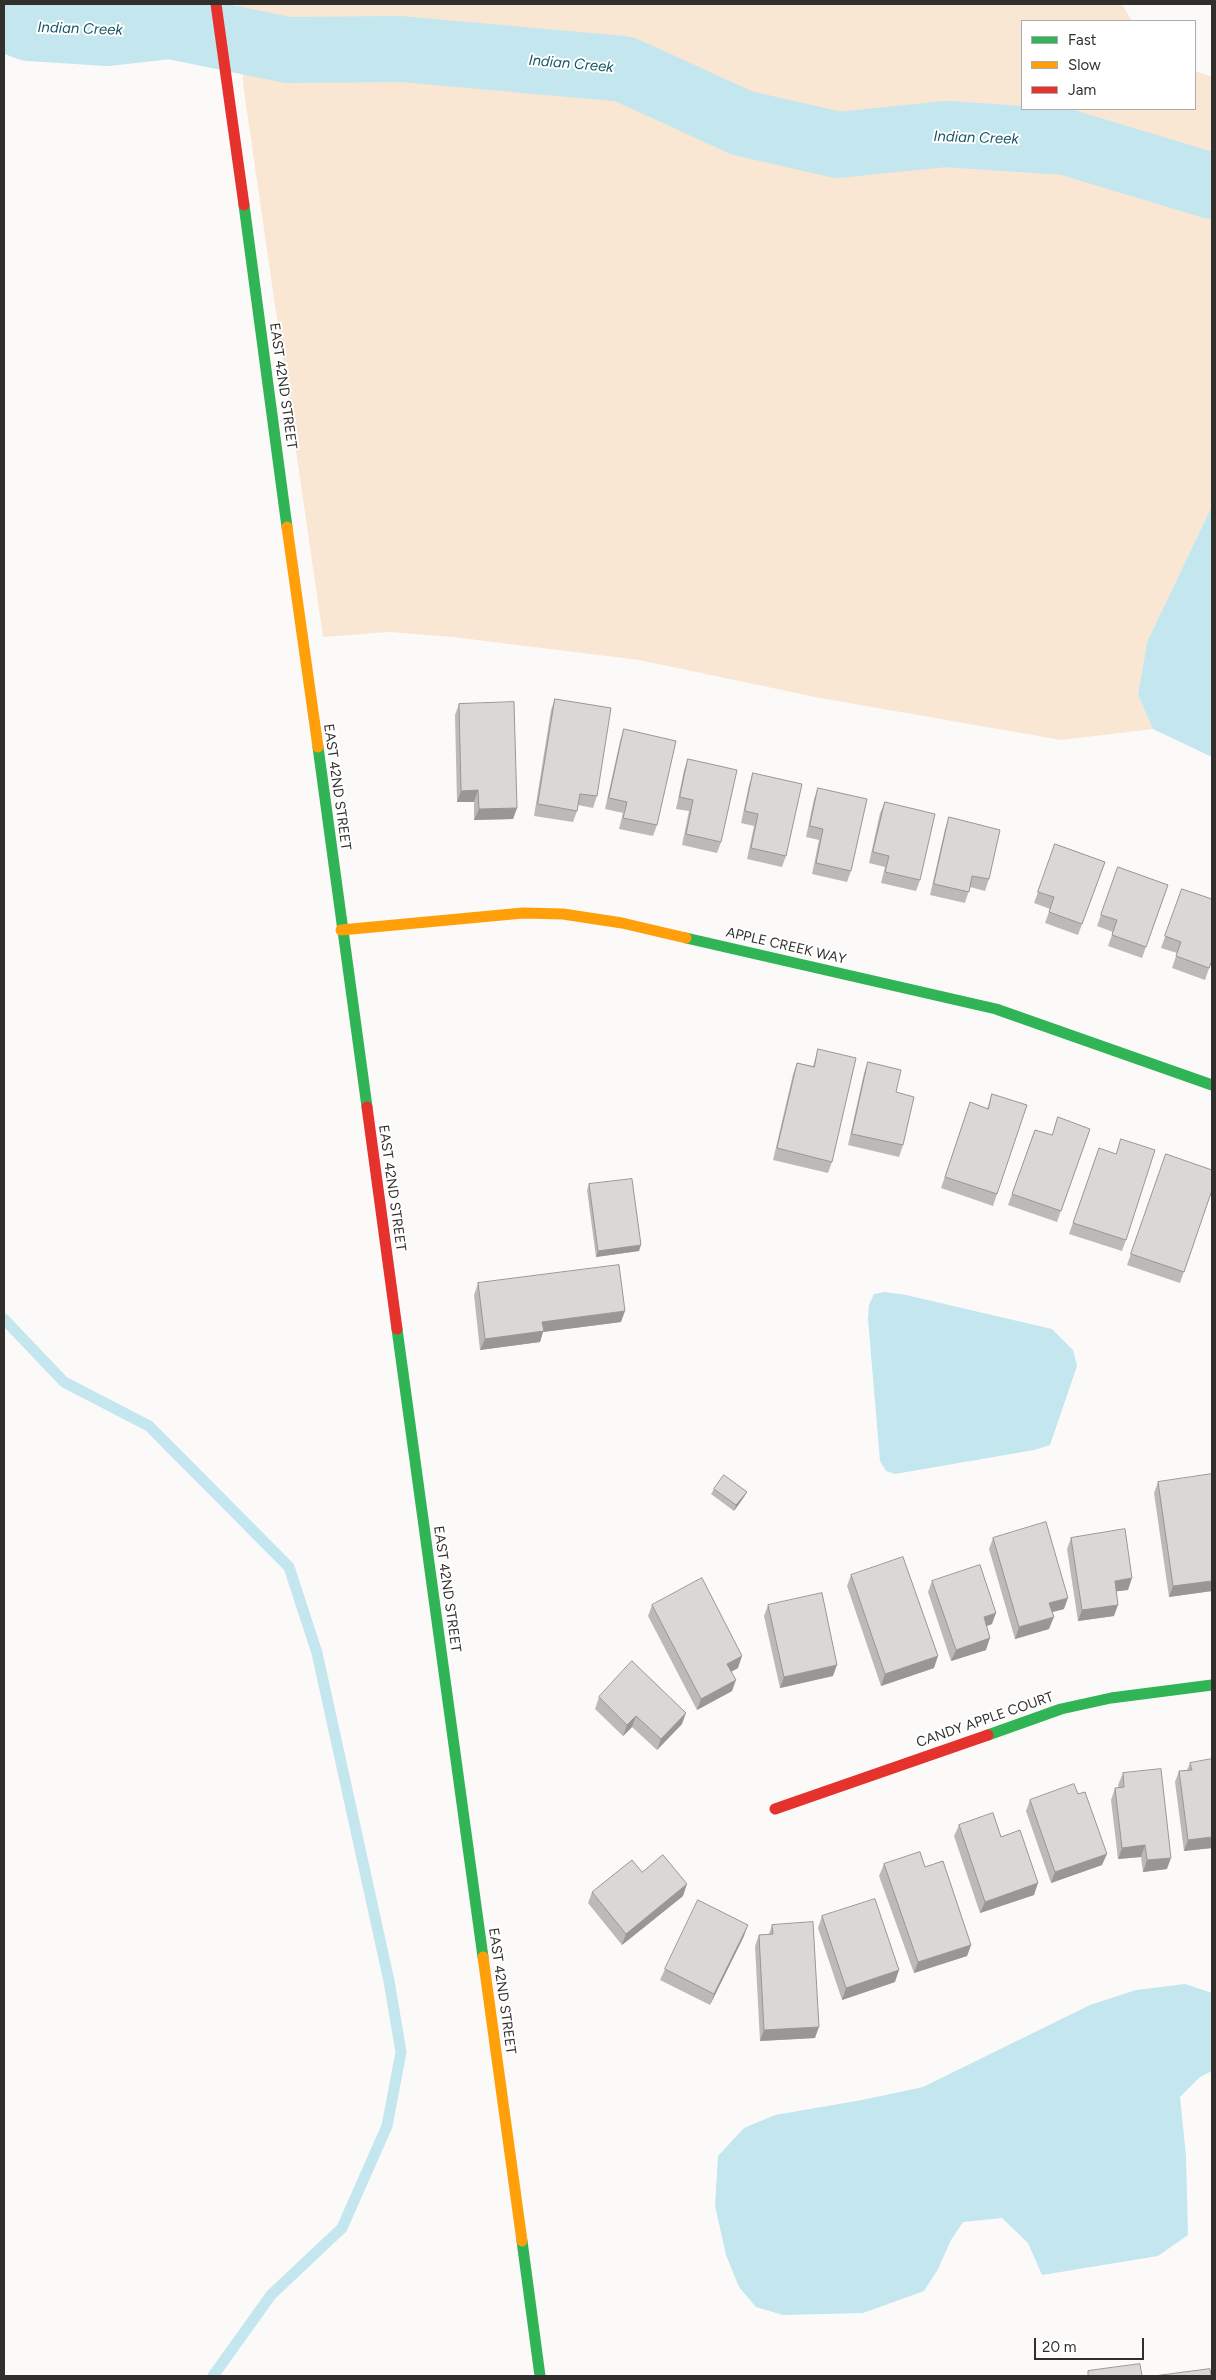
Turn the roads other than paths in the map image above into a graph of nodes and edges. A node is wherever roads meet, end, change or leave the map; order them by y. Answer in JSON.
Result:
{"nodes":[{"id":1,"x":216,"y":4,"type":"edge"},
{"id":2,"x":341,"y":930,"type":"junction"},
{"id":3,"x":1212,"y":1085,"type":"edge"},
{"id":4,"x":1212,"y":1685,"type":"edge"},
{"id":5,"x":775,"y":1809,"type":"dead end"},
{"id":6,"x":540,"y":2376,"type":"edge"}],
"edges":[{"from":1,"to":2,"type":"street","name":"EAST 42ND STREET"},
{"from":2,"to":3,"type":"street","name":"APPLE CREEK WAY"},
{"from":2,"to":6,"type":"street","name":"EAST 42ND STREET"},
{"from":4,"to":5,"type":"street","name":"CANDY APPLE COURT"}]}
